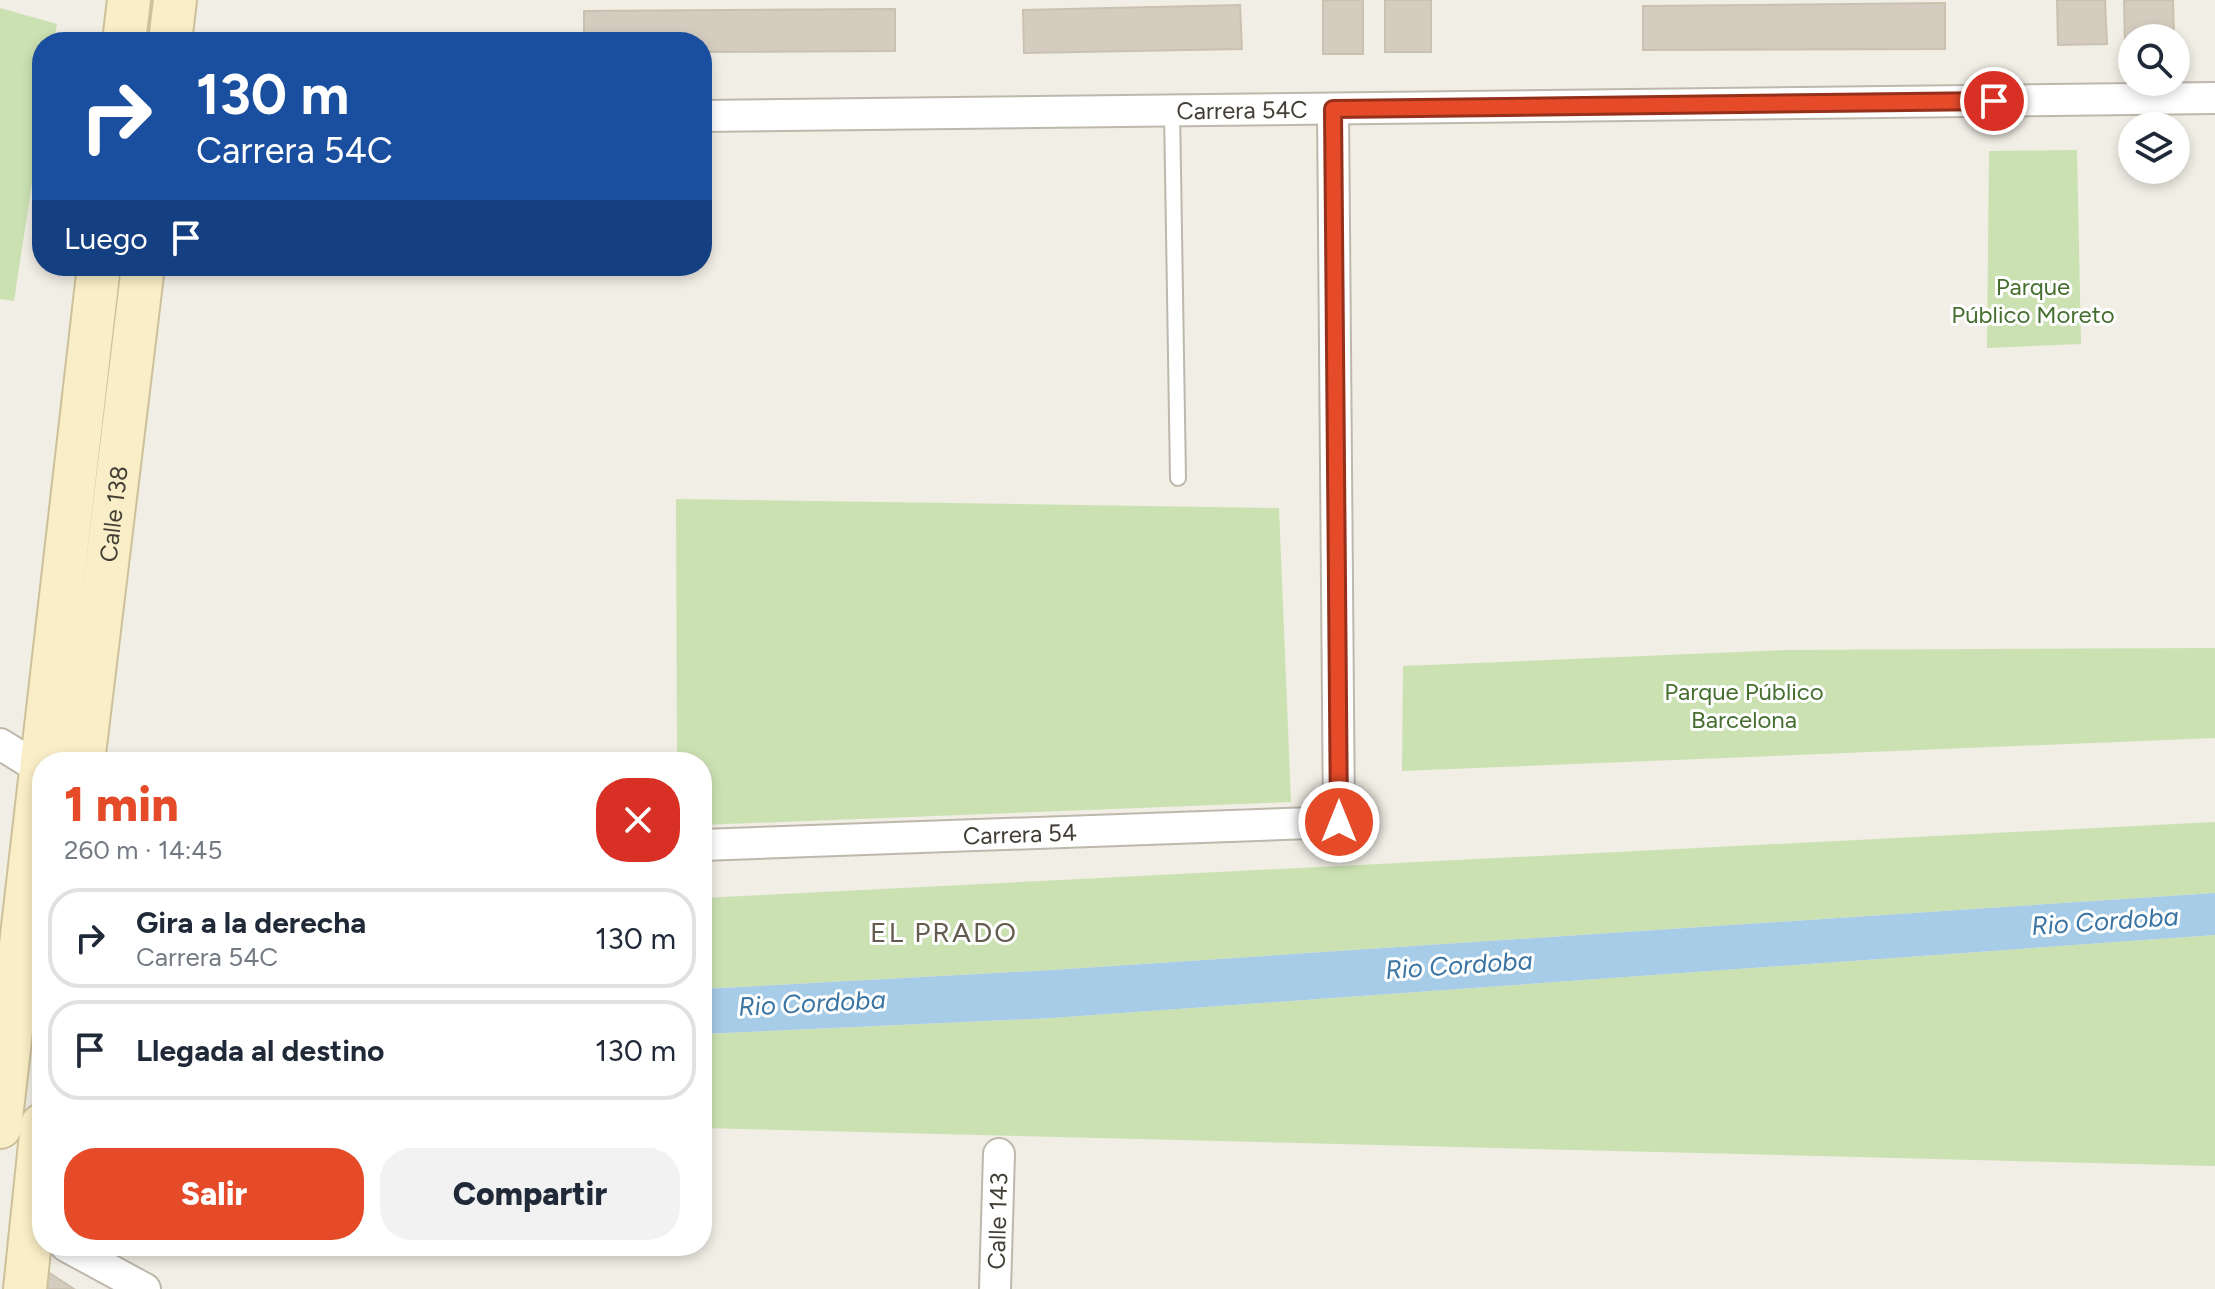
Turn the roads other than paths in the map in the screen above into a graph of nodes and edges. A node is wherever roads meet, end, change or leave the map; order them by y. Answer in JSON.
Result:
{"nodes":[{"id":1,"x":129,"y":0,"type":"edge"},
{"id":2,"x":175,"y":0,"type":"edge"},
{"id":3,"x":125,"y":32,"type":"edge"},
{"id":4,"x":171,"y":32,"type":"edge"},
{"id":5,"x":2215,"y":98,"type":"edge"},
{"id":6,"x":1333,"y":109,"type":"junction"},
{"id":7,"x":1172,"y":110,"type":"junction"},
{"id":8,"x":712,"y":116,"type":"edge"},
{"id":9,"x":98,"y":276,"type":"edge"},
{"id":10,"x":142,"y":276,"type":"edge"},
{"id":11,"x":1178,"y":478,"type":"dead end"},
{"id":12,"x":0,"y":744,"type":"edge"},
{"id":13,"x":43,"y":752,"type":"edge"},
{"id":14,"x":84,"y":752,"type":"edge"},
{"id":15,"x":32,"y":764,"type":"edge"},
{"id":16,"x":712,"y":845,"type":"edge"},
{"id":17,"x":32,"y":850,"type":"edge"},
{"id":18,"x":5,"y":1040,"type":"edge"},
{"id":19,"x":0,"y":1127,"type":"edge"},
{"id":20,"x":999,"y":1154,"type":"dead end"},
{"id":21,"x":38,"y":1256,"type":"edge"},
{"id":22,"x":83,"y":1256,"type":"edge"},
{"id":23,"x":25,"y":1289,"type":"edge"},
{"id":24,"x":145,"y":1289,"type":"edge"},
{"id":25,"x":995,"y":1289,"type":"edge"}],
"edges":[{"from":1,"to":3,"type":"main road"},
{"from":2,"to":4,"type":"main road"},
{"from":5,"to":6,"type":"street","name":"Carrera 54C"},
{"from":6,"to":7,"type":"street","name":"Carrera 54C"},
{"from":6,"to":16,"type":"street","name":"Carrera 54"},
{"from":7,"to":8,"type":"street","name":"Carrera 54C"},
{"from":7,"to":11,"type":"lane"},
{"from":9,"to":13,"type":"main road","name":"Calle 138"},
{"from":10,"to":14,"type":"main road","name":"Calle 138"},
{"from":12,"to":15,"type":"street"},
{"from":17,"to":18,"type":"main road","name":"Calle 138"},
{"from":18,"to":19,"type":"main road","name":"Calle 138"},
{"from":20,"to":25,"type":"street","name":"Calle 143"},
{"from":21,"to":23,"type":"main road"},
{"from":22,"to":24,"type":"street"}]}
